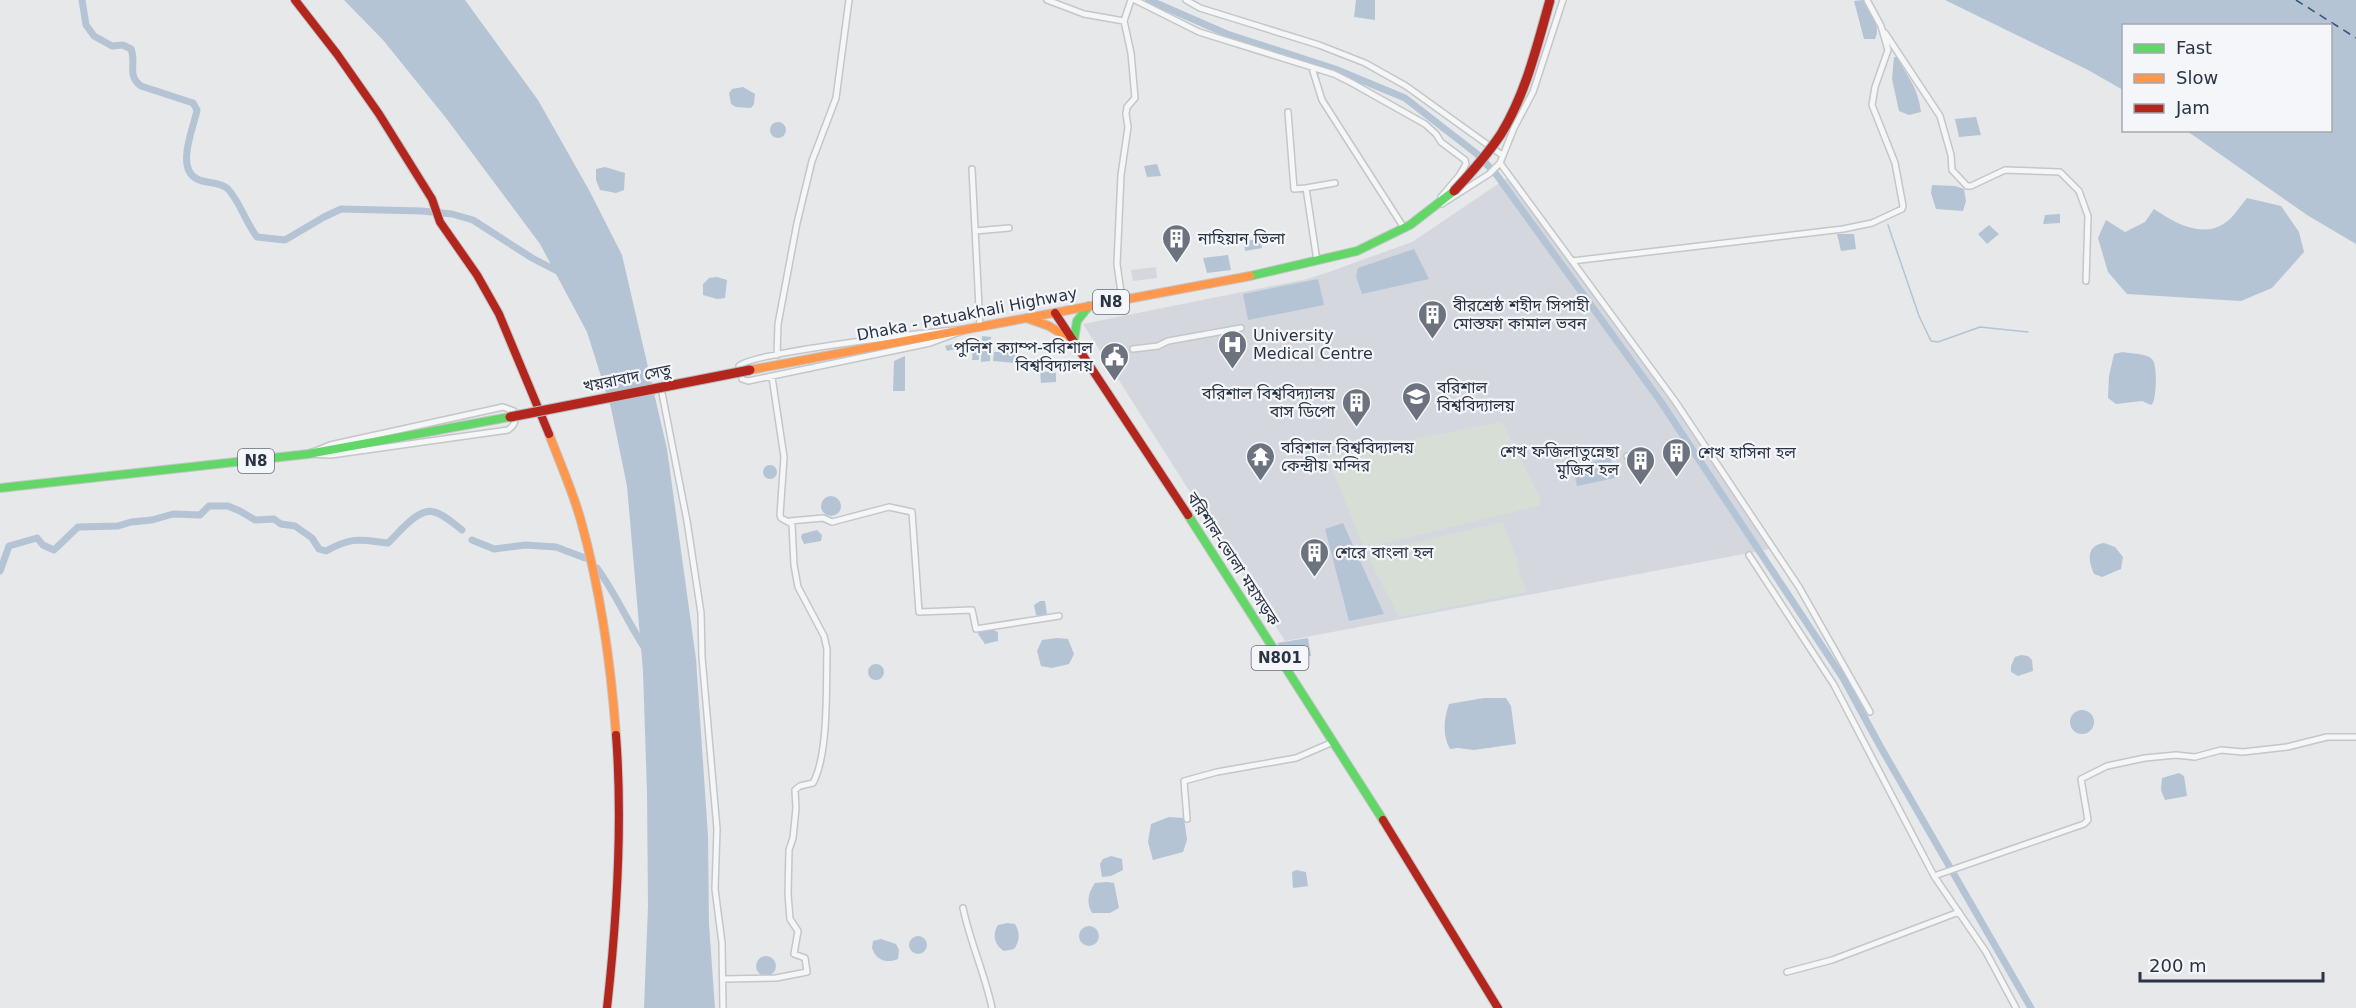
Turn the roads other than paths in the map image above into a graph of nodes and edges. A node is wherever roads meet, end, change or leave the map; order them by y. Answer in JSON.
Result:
{"nodes":[{"id":1,"x":295,"y":0,"type":"edge"},
{"id":2,"x":849,"y":0,"type":"edge"},
{"id":3,"x":1047,"y":0,"type":"edge"},
{"id":4,"x":1133,"y":0,"type":"edge"},
{"id":5,"x":1186,"y":0,"type":"edge"},
{"id":6,"x":1550,"y":0,"type":"edge"},
{"id":7,"x":1563,"y":0,"type":"edge"},
{"id":8,"x":1867,"y":0,"type":"edge"},
{"id":9,"x":1124,"y":21,"type":"junction"},
{"id":10,"x":1881,"y":26,"type":"junction"},
{"id":11,"x":1312,"y":68,"type":"junction"},
{"id":12,"x":1288,"y":112,"type":"dead end"},
{"id":13,"x":1502,"y":155,"type":"junction"},
{"id":14,"x":1498,"y":165,"type":"junction"},
{"id":15,"x":972,"y":169,"type":"dead end"},
{"id":16,"x":1335,"y":183,"type":"dead end"},
{"id":17,"x":1306,"y":188,"type":"junction"},
{"id":18,"x":1434,"y":209,"type":"junction"},
{"id":19,"x":1009,"y":228,"type":"dead end"},
{"id":20,"x":1404,"y":228,"type":"junction"},
{"id":21,"x":975,"y":231,"type":"junction"},
{"id":22,"x":1317,"y":261,"type":"junction"},
{"id":23,"x":1572,"y":261,"type":"junction"},
{"id":24,"x":2086,"y":281,"type":"dead end"},
{"id":25,"x":1122,"y":300,"type":"junction"},
{"id":26,"x":1089,"y":306,"type":"junction"},
{"id":27,"x":1055,"y":313,"type":"junction"},
{"id":28,"x":1027,"y":319,"type":"junction"},
{"id":29,"x":980,"y":327,"type":"junction"},
{"id":30,"x":1241,"y":328,"type":"dead end"},
{"id":31,"x":968,"y":329,"type":"junction"},
{"id":32,"x":1075,"y":342,"type":"junction"},
{"id":33,"x":1133,"y":349,"type":"dead end"},
{"id":34,"x":777,"y":356,"type":"junction"},
{"id":35,"x":750,"y":370,"type":"joint"},
{"id":36,"x":772,"y":377,"type":"junction"},
{"id":37,"x":662,"y":393,"type":"dead end"},
{"id":38,"x":308,"y":454,"type":"junction"},
{"id":39,"x":1627,"y":456,"type":"dead end"},
{"id":40,"x":1646,"y":457,"type":"dead end"},
{"id":41,"x":0,"y":488,"type":"edge"},
{"id":42,"x":790,"y":521,"type":"junction"},
{"id":43,"x":1749,"y":555,"type":"dead end"},
{"id":44,"x":1059,"y":616,"type":"dead end"},
{"id":45,"x":1870,"y":712,"type":"dead end"},
{"id":46,"x":2356,"y":738,"type":"edge"},
{"id":47,"x":1333,"y":742,"type":"junction"},
{"id":48,"x":1187,"y":819,"type":"dead end"},
{"id":49,"x":1934,"y":876,"type":"junction"},
{"id":50,"x":963,"y":908,"type":"dead end"},
{"id":51,"x":1959,"y":912,"type":"junction"},
{"id":52,"x":1787,"y":972,"type":"dead end"},
{"id":53,"x":724,"y":979,"type":"junction"},
{"id":54,"x":607,"y":1008,"type":"edge"},
{"id":55,"x":723,"y":1008,"type":"edge"},
{"id":56,"x":992,"y":1008,"type":"edge"},
{"id":57,"x":1498,"y":1008,"type":"edge"},
{"id":58,"x":2016,"y":1008,"type":"edge"}],
"edges":[{"from":1,"to":54,"type":"main road"},
{"from":2,"to":34,"type":"street"},
{"from":3,"to":9,"type":"street"},
{"from":4,"to":9,"type":"street"},
{"from":4,"to":11,"type":"street"},
{"from":5,"to":13,"type":"street"},
{"from":6,"to":18,"type":"main road","name":"Dhaka - Patuakhali Highway","number":"N8","bridge":true},
{"from":7,"to":13,"type":"street"},
{"from":8,"to":10,"type":"street"},
{"from":9,"to":25,"type":"street"},
{"from":10,"to":23,"type":"street"},
{"from":10,"to":24,"type":"street"},
{"from":11,"to":18,"type":"street"},
{"from":11,"to":20,"type":"street"},
{"from":12,"to":17,"type":"street"},
{"from":13,"to":14,"type":"street"},
{"from":14,"to":18,"type":"street"},
{"from":14,"to":23,"type":"street"},
{"from":15,"to":21,"type":"street"},
{"from":16,"to":17,"type":"street"},
{"from":17,"to":22,"type":"street"},
{"from":18,"to":20,"type":"main road","name":"Dhaka - Patuakhali Highway","number":"N8"},
{"from":19,"to":21,"type":"street"},
{"from":20,"to":22,"type":"main road","name":"Dhaka - Patuakhali Highway","number":"N8"},
{"from":21,"to":29,"type":"street"},
{"from":22,"to":25,"type":"main road","name":"Dhaka - Patuakhali Highway","number":"N8"},
{"from":23,"to":45,"type":"street"},
{"from":25,"to":26,"type":"main road","name":"Dhaka - Patuakhali Highway","number":"N8"},
{"from":26,"to":27,"type":"main road","name":"Dhaka - Patuakhali Highway","number":"N8"},
{"from":26,"to":32,"type":"main road"},
{"from":27,"to":28,"type":"main road","name":"Dhaka - Patuakhali Highway","number":"N8"},
{"from":27,"to":32,"type":"main road","name":"বরিশাল-ভোলা মহাসড়ক","number":"N801"},
{"from":28,"to":29,"type":"main road","name":"Dhaka - Patuakhali Highway","number":"N8"},
{"from":28,"to":32,"type":"main road"},
{"from":29,"to":31,"type":"main road","name":"Dhaka - Patuakhali Highway","number":"N8"},
{"from":30,"to":33,"type":"street"},
{"from":31,"to":34,"type":"street"},
{"from":31,"to":35,"type":"main road","name":"Dhaka - Patuakhali Highway","number":"N8"},
{"from":31,"to":36,"type":"street"},
{"from":32,"to":47,"type":"main road","name":"বরিশাল-ভোলা মহাসড়ক","number":"N801"},
{"from":34,"to":36,"type":"street"},
{"from":35,"to":38,"type":"main road","name":"খয়রাবাদ সেতু","number":"N8","bridge":true},
{"from":36,"to":42,"type":"street"},
{"from":37,"to":53,"type":"street"},
{"from":38,"to":38,"type":"street"},
{"from":38,"to":41,"type":"main road","number":"N8"},
{"from":39,"to":40,"type":"street"},
{"from":42,"to":44,"type":"street"},
{"from":42,"to":53,"type":"street"},
{"from":43,"to":49,"type":"street"},
{"from":46,"to":49,"type":"street"},
{"from":47,"to":48,"type":"street"},
{"from":47,"to":57,"type":"main road","name":"বরিশাল-ভোলা মহাসড়ক","number":"N801"},
{"from":49,"to":51,"type":"street"},
{"from":50,"to":56,"type":"street"},
{"from":51,"to":52,"type":"street"},
{"from":51,"to":58,"type":"street"},
{"from":53,"to":55,"type":"street"}]}
